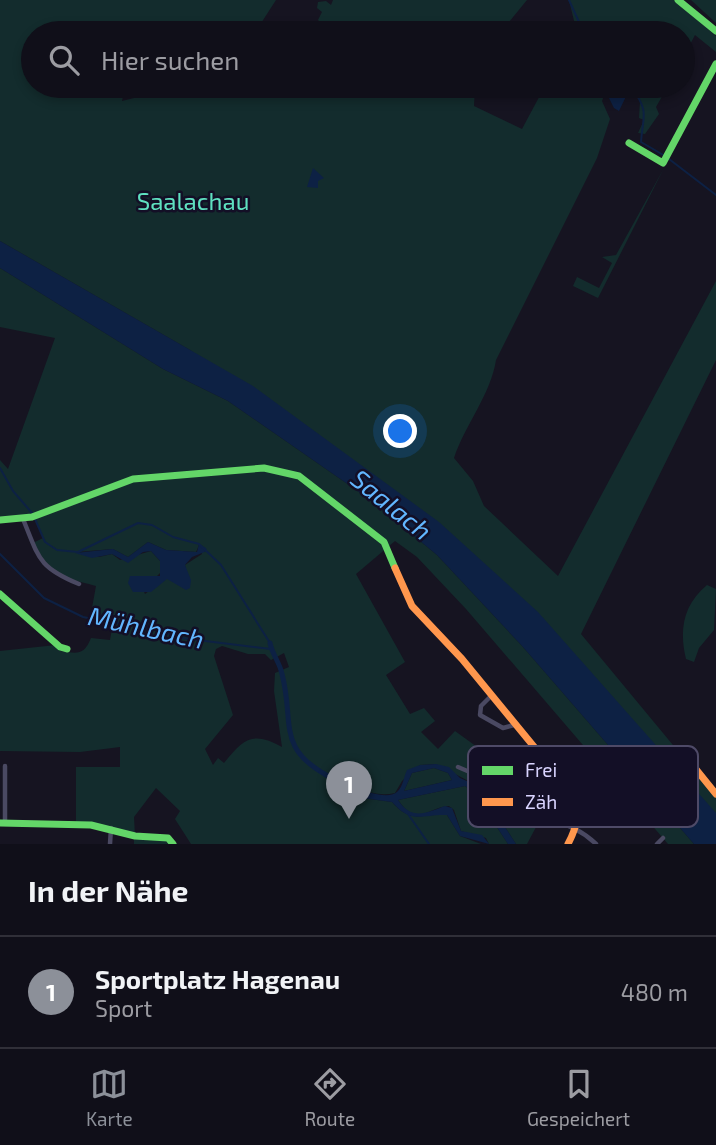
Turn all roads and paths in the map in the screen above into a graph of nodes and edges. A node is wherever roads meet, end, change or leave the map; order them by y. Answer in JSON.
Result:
{"nodes":[{"id":1,"x":678,"y":0,"type":"edge"},
{"id":2,"x":716,"y":31,"type":"edge"},
{"id":3,"x":716,"y":64,"type":"edge"},
{"id":4,"x":629,"y":143,"type":"dead end"},
{"id":5,"x":23,"y":519,"type":"junction"},
{"id":6,"x":0,"y":520,"type":"edge"},
{"id":7,"x":79,"y":584,"type":"dead end"},
{"id":8,"x":0,"y":594,"type":"edge"},
{"id":9,"x":67,"y":649,"type":"dead end"},
{"id":10,"x":491,"y":696,"type":"junction"},
{"id":11,"x":514,"y":725,"type":"junction"},
{"id":12,"x":532,"y":746,"type":"edge"},
{"id":13,"x":5,"y":766,"type":"dead end"},
{"id":14,"x":458,"y":767,"type":"dead end"},
{"id":15,"x":468,"y":771,"type":"edge"},
{"id":16,"x":698,"y":772,"type":"edge"},
{"id":17,"x":716,"y":794,"type":"edge"},
{"id":18,"x":3,"y":823,"type":"edge"},
{"id":19,"x":571,"y":827,"type":"edge"},
{"id":20,"x":111,"y":828,"type":"junction"},
{"id":21,"x":576,"y":829,"type":"junction"},
{"id":22,"x":663,"y":838,"type":"dead end"},
{"id":23,"x":110,"y":844,"type":"edge"},
{"id":24,"x":173,"y":844,"type":"edge"},
{"id":25,"x":568,"y":844,"type":"edge"},
{"id":26,"x":596,"y":844,"type":"edge"},
{"id":27,"x":657,"y":844,"type":"edge"}],
"edges":[{"from":1,"to":2,"type":"street"},
{"from":3,"to":4,"type":"street"},
{"from":5,"to":6,"type":"street"},
{"from":5,"to":7,"type":"street"},
{"from":5,"to":10,"type":"street"},
{"from":8,"to":9,"type":"street"},
{"from":10,"to":11,"type":"street"},
{"from":10,"to":11,"type":"street"},
{"from":11,"to":12,"type":"street"},
{"from":13,"to":18,"type":"street"},
{"from":14,"to":15,"type":"street"},
{"from":16,"to":17,"type":"street"},
{"from":18,"to":20,"type":"street"},
{"from":19,"to":21,"type":"street"},
{"from":20,"to":23,"type":"street"},
{"from":20,"to":24,"type":"street"},
{"from":21,"to":25,"type":"street"},
{"from":21,"to":26,"type":"street"},
{"from":22,"to":27,"type":"street"}]}
